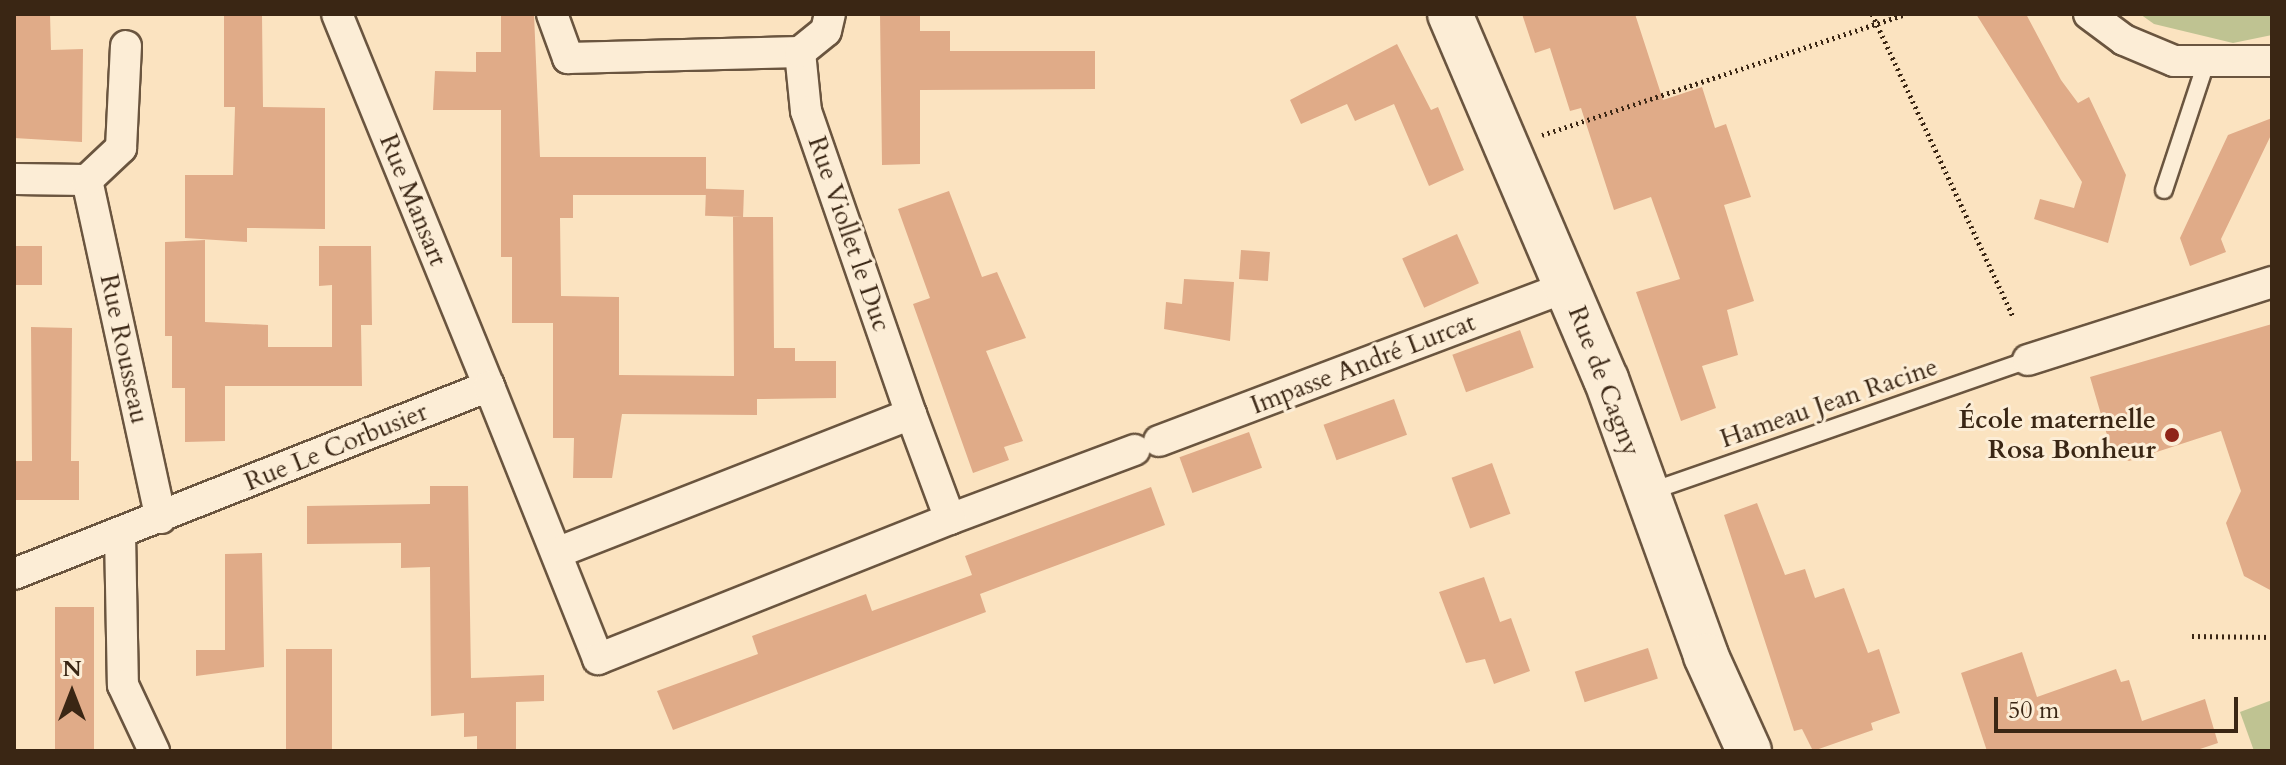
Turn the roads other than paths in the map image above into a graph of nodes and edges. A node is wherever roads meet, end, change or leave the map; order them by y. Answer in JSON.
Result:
{"nodes":[{"id":1,"x":337,"y":14,"type":"edge"},
{"id":2,"x":552,"y":14,"type":"edge"},
{"id":3,"x":830,"y":14,"type":"edge"},
{"id":4,"x":1450,"y":14,"type":"edge"},
{"id":5,"x":2089,"y":14,"type":"edge"},
{"id":6,"x":126,"y":46,"type":"dead end"},
{"id":7,"x":800,"y":52,"type":"junction"},
{"id":8,"x":2272,"y":61,"type":"edge"},
{"id":9,"x":2205,"y":66,"type":"junction"},
{"id":10,"x":14,"y":179,"type":"edge"},
{"id":11,"x":87,"y":180,"type":"junction"},
{"id":12,"x":2164,"y":190,"type":"dead end"},
{"id":13,"x":2272,"y":282,"type":"edge"},
{"id":14,"x":1567,"y":287,"type":"junction"},
{"id":15,"x":2028,"y":360,"type":"joint"},
{"id":16,"x":489,"y":386,"type":"junction"},
{"id":17,"x":911,"y":414,"type":"junction"},
{"id":18,"x":1647,"y":493,"type":"junction"},
{"id":19,"x":161,"y":518,"type":"junction"},
{"id":20,"x":950,"y":519,"type":"junction"},
{"id":21,"x":120,"y":533,"type":"junction"},
{"id":22,"x":557,"y":553,"type":"junction"},
{"id":23,"x":14,"y":574,"type":"edge"},
{"id":24,"x":154,"y":751,"type":"edge"},
{"id":25,"x":1749,"y":751,"type":"edge"}],
"edges":[{"from":1,"to":16,"type":"street","name":"Rue Mansart"},
{"from":2,"to":7,"type":"street"},
{"from":3,"to":7,"type":"street"},
{"from":4,"to":14,"type":"main road","name":"Rue de Cagny"},
{"from":5,"to":9,"type":"street"},
{"from":6,"to":11,"type":"street"},
{"from":7,"to":17,"type":"street","name":"Rue Viollet le Duc"},
{"from":8,"to":9,"type":"street"},
{"from":9,"to":12,"type":"lane"},
{"from":10,"to":11,"type":"street"},
{"from":11,"to":19,"type":"street","name":"Rue Rousseau"},
{"from":13,"to":15,"type":"street"},
{"from":14,"to":18,"type":"main road","name":"Rue de Cagny"},
{"from":14,"to":20,"type":"street","name":"Impasse André Lurcat"},
{"from":15,"to":18,"type":"lane","name":"Hameau Jean Racine"},
{"from":16,"to":19,"type":"street","name":"Rue Le Corbusier"},
{"from":16,"to":22,"type":"street"},
{"from":17,"to":20,"type":"street"},
{"from":17,"to":22,"type":"street"},
{"from":18,"to":25,"type":"main road","name":"Rue de Cagny"},
{"from":19,"to":21,"type":"street","name":"Rue Le Corbusier"},
{"from":20,"to":22,"type":"street"},
{"from":21,"to":23,"type":"street","name":"Rue Le Corbusier"},
{"from":21,"to":24,"type":"street"}]}
